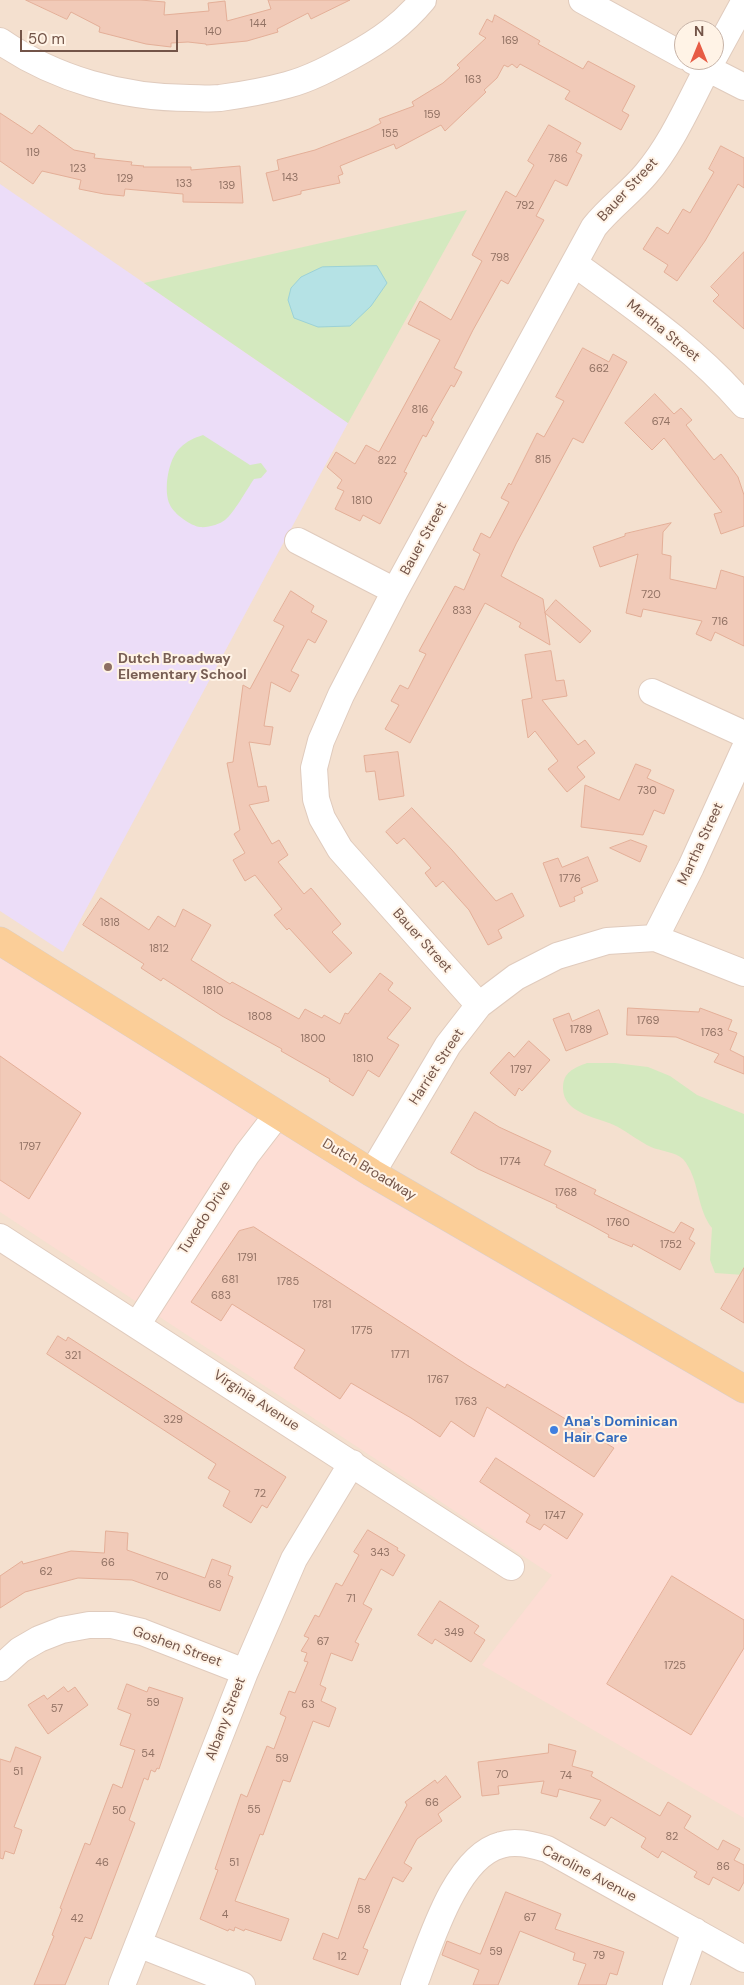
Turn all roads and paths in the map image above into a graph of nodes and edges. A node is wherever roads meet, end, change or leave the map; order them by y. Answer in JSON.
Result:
{"nodes":[{"id":1,"x":423,"y":0,"type":"edge"},
{"id":2,"x":582,"y":0,"type":"edge"},
{"id":3,"x":744,"y":2,"type":"edge"},
{"id":4,"x":724,"y":33,"type":"edge"},
{"id":5,"x":0,"y":41,"type":"edge"},
{"id":6,"x":674,"y":51,"type":"edge"},
{"id":7,"x":702,"y":70,"type":"edge"},
{"id":8,"x":719,"y":70,"type":"edge"},
{"id":9,"x":744,"y":87,"type":"edge"},
{"id":10,"x":576,"y":264,"type":"junction"},
{"id":11,"x":744,"y":405,"type":"edge"},
{"id":12,"x":298,"y":541,"type":"dead end"},
{"id":13,"x":395,"y":591,"type":"junction"},
{"id":14,"x":652,"y":692,"type":"dead end"},
{"id":15,"x":744,"y":734,"type":"edge"},
{"id":16,"x":744,"y":750,"type":"edge"},
{"id":17,"x":655,"y":938,"type":"junction"},
{"id":18,"x":0,"y":941,"type":"edge"},
{"id":19,"x":744,"y":973,"type":"edge"},
{"id":20,"x":479,"y":1006,"type":"junction"},
{"id":21,"x":277,"y":1114,"type":"junction"},
{"id":22,"x":372,"y":1173,"type":"junction"},
{"id":23,"x":0,"y":1236,"type":"edge"},
{"id":24,"x":137,"y":1325,"type":"junction"},
{"id":25,"x":744,"y":1389,"type":"edge"},
{"id":26,"x":352,"y":1463,"type":"junction"},
{"id":27,"x":511,"y":1567,"type":"dead end"},
{"id":28,"x":0,"y":1668,"type":"edge"},
{"id":29,"x":245,"y":1672,"type":"junction"},
{"id":30,"x":695,"y":1931,"type":"junction"},
{"id":31,"x":138,"y":1944,"type":"junction"},
{"id":32,"x":744,"y":1959,"type":"edge"},
{"id":33,"x":122,"y":1985,"type":"edge"},
{"id":34,"x":242,"y":1985,"type":"edge"},
{"id":35,"x":414,"y":1985,"type":"edge"},
{"id":36,"x":676,"y":1985,"type":"edge"}],
"edges":[{"from":1,"to":5,"type":"street"},
{"from":2,"to":6,"type":"street"},
{"from":3,"to":4,"type":"street","name":"Bauer Street"},
{"from":7,"to":10,"type":"street","name":"Bauer Street"},
{"from":8,"to":9,"type":"street"},
{"from":10,"to":11,"type":"street","name":"Martha Street"},
{"from":10,"to":13,"type":"street","name":"Bauer Street"},
{"from":12,"to":13,"type":"street"},
{"from":13,"to":20,"type":"street","name":"Bauer Street"},
{"from":14,"to":15,"type":"street"},
{"from":16,"to":17,"type":"street","name":"Martha Street"},
{"from":17,"to":19,"type":"street","name":"Harriet Street"},
{"from":17,"to":20,"type":"street","name":"Harriet Street"},
{"from":18,"to":21,"type":"main road","name":"Dutch Broadway"},
{"from":20,"to":22,"type":"street","name":"Harriet Street"},
{"from":21,"to":22,"type":"main road","name":"Dutch Broadway"},
{"from":21,"to":24,"type":"street","name":"Tuxedo Drive"},
{"from":22,"to":25,"type":"main road","name":"Dutch Broadway"},
{"from":23,"to":24,"type":"street","name":"Virginia Avenue"},
{"from":24,"to":26,"type":"street","name":"Virginia Avenue"},
{"from":26,"to":27,"type":"street","name":"Virginia Avenue"},
{"from":26,"to":29,"type":"street","name":"Albany Street"},
{"from":28,"to":29,"type":"street","name":"Goshen Street"},
{"from":29,"to":31,"type":"street","name":"Albany Street"},
{"from":30,"to":32,"type":"street","name":"Caroline Avenue"},
{"from":30,"to":35,"type":"street","name":"Caroline Avenue"},
{"from":30,"to":36,"type":"street"},
{"from":31,"to":33,"type":"street","name":"Albany Street"},
{"from":31,"to":34,"type":"street"}]}
